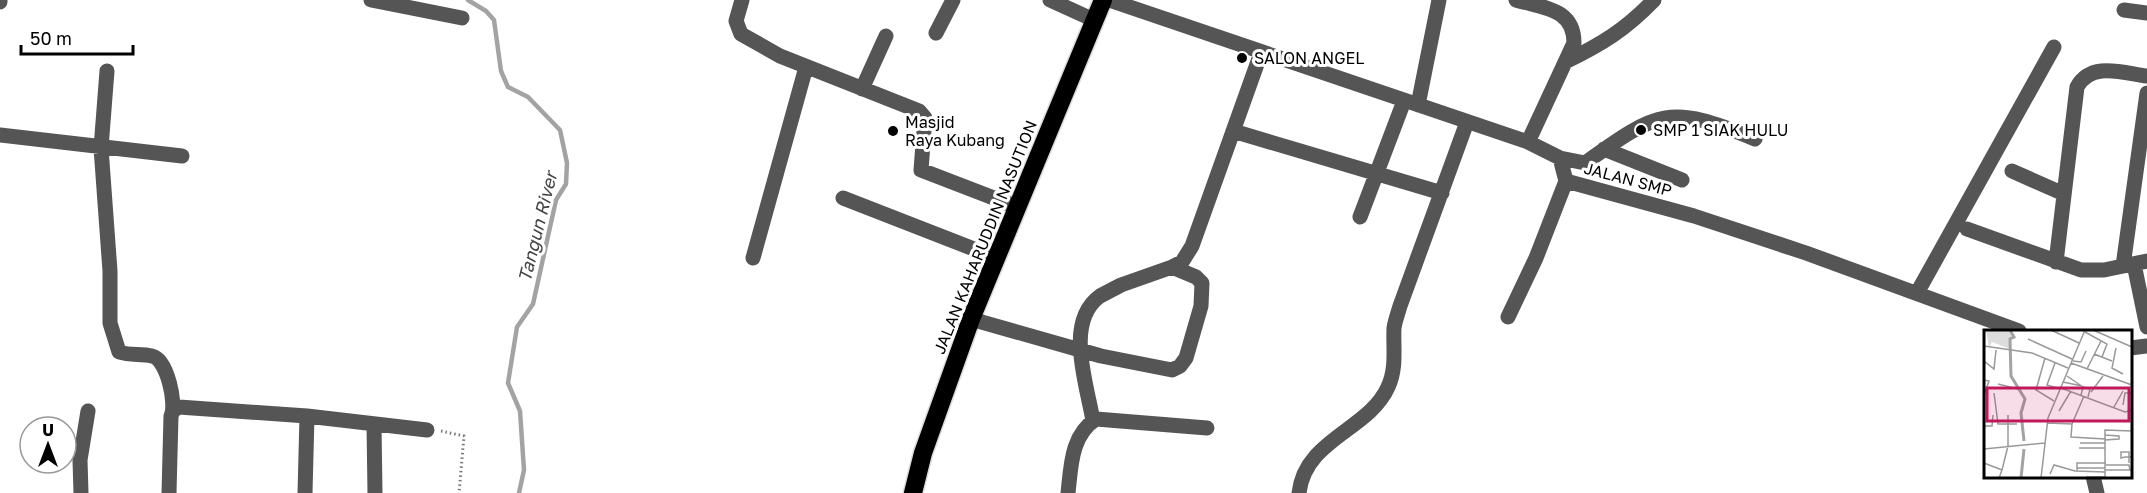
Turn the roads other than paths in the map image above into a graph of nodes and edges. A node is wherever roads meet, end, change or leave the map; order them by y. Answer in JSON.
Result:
{"nodes":[{"id":1,"x":371,"y":0,"type":"edge"},
{"id":2,"x":742,"y":0,"type":"edge"},
{"id":3,"x":953,"y":0,"type":"edge"},
{"id":4,"x":1050,"y":0,"type":"edge"},
{"id":5,"x":1103,"y":0,"type":"edge"},
{"id":6,"x":1109,"y":0,"type":"edge"},
{"id":7,"x":1439,"y":0,"type":"edge"},
{"id":8,"x":1516,"y":0,"type":"edge"},
{"id":9,"x":1654,"y":0,"type":"edge"},
{"id":10,"x":395,"y":2,"type":"edge"},
{"id":11,"x":2124,"y":10,"type":"dead end"},
{"id":12,"x":2147,"y":13,"type":"edge"},
{"id":13,"x":462,"y":18,"type":"dead end"},
{"id":14,"x":1094,"y":21,"type":"junction"},
{"id":15,"x":936,"y":33,"type":"dead end"},
{"id":16,"x":886,"y":36,"type":"dead end"},
{"id":17,"x":2054,"y":47,"type":"dead end"},
{"id":18,"x":1261,"y":53,"type":"junction"},
{"id":19,"x":1565,"y":63,"type":"junction"},
{"id":20,"x":806,"y":67,"type":"junction"},
{"id":21,"x":107,"y":71,"type":"dead end"},
{"id":22,"x":2147,"y":76,"type":"edge"},
{"id":23,"x":862,"y":89,"type":"junction"},
{"id":24,"x":2147,"y":93,"type":"edge"},
{"id":25,"x":1411,"y":103,"type":"junction"},
{"id":26,"x":1467,"y":122,"type":"junction"},
{"id":27,"x":1233,"y":131,"type":"junction"},
{"id":28,"x":0,"y":135,"type":"edge"},
{"id":29,"x":1755,"y":139,"type":"dead end"},
{"id":30,"x":1528,"y":142,"type":"junction"},
{"id":31,"x":101,"y":148,"type":"junction"},
{"id":32,"x":1604,"y":150,"type":"junction"},
{"id":33,"x":182,"y":156,"type":"dead end"},
{"id":34,"x":1560,"y":158,"type":"junction"},
{"id":35,"x":2012,"y":171,"type":"dead end"},
{"id":36,"x":1377,"y":173,"type":"junction"},
{"id":37,"x":1682,"y":180,"type":"dead end"},
{"id":38,"x":1566,"y":181,"type":"junction"},
{"id":39,"x":1442,"y":193,"type":"junction"},
{"id":40,"x":2064,"y":194,"type":"junction"},
{"id":41,"x":843,"y":198,"type":"dead end"},
{"id":42,"x":1017,"y":207,"type":"junction"},
{"id":43,"x":1359,"y":217,"type":"dead end"},
{"id":44,"x":1967,"y":229,"type":"dead end"},
{"id":45,"x":753,"y":258,"type":"dead end"},
{"id":46,"x":997,"y":258,"type":"junction"},
{"id":47,"x":2056,"y":262,"type":"junction"},
{"id":48,"x":2135,"y":264,"type":"edge"},
{"id":49,"x":1172,"y":267,"type":"junction"},
{"id":50,"x":1917,"y":293,"type":"junction"},
{"id":51,"x":1508,"y":317,"type":"dead end"},
{"id":52,"x":971,"y":319,"type":"junction"},
{"id":53,"x":2147,"y":327,"type":"edge"},
{"id":54,"x":2016,"y":330,"type":"edge"},
{"id":55,"x":2147,"y":346,"type":"edge"},
{"id":56,"x":2132,"y":348,"type":"edge"},
{"id":57,"x":1081,"y":350,"type":"junction"},
{"id":58,"x":174,"y":410,"type":"junction"},
{"id":59,"x":88,"y":411,"type":"dead end"},
{"id":60,"x":307,"y":416,"type":"junction"},
{"id":61,"x":1093,"y":421,"type":"junction"},
{"id":62,"x":374,"y":425,"type":"junction"},
{"id":63,"x":1207,"y":428,"type":"dead end"},
{"id":64,"x":428,"y":430,"type":"road end"},
{"id":65,"x":2093,"y":478,"type":"edge"},
{"id":66,"x":81,"y":493,"type":"edge"},
{"id":67,"x":169,"y":493,"type":"edge"},
{"id":68,"x":305,"y":493,"type":"edge"},
{"id":69,"x":375,"y":493,"type":"edge"},
{"id":70,"x":913,"y":493,"type":"edge"},
{"id":71,"x":1068,"y":493,"type":"edge"},
{"id":72,"x":1299,"y":493,"type":"edge"},
{"id":73,"x":2097,"y":493,"type":"edge"}],
"edges":[{"from":1,"to":10,"type":"street"},
{"from":2,"to":20,"type":"street"},
{"from":3,"to":15,"type":"street"},
{"from":4,"to":14,"type":"street"},
{"from":5,"to":14,"type":"highway","name":"JALAN KAHARUDDIN NASUTION"},
{"from":6,"to":18,"type":"street"},
{"from":7,"to":25,"type":"street"},
{"from":8,"to":19,"type":"street"},
{"from":9,"to":19,"type":"street"},
{"from":10,"to":13,"type":"street"},
{"from":11,"to":12,"type":"street"},
{"from":14,"to":42,"type":"highway","name":"JALAN KAHARUDDIN NASUTION"},
{"from":16,"to":23,"type":"street"},
{"from":17,"to":50,"type":"street"},
{"from":18,"to":25,"type":"street"},
{"from":18,"to":27,"type":"street"},
{"from":19,"to":30,"type":"street"},
{"from":20,"to":23,"type":"street"},
{"from":20,"to":45,"type":"street"},
{"from":21,"to":31,"type":"street"},
{"from":22,"to":40,"type":"street"},
{"from":23,"to":42,"type":"street"},
{"from":24,"to":48,"type":"street"},
{"from":25,"to":26,"type":"street"},
{"from":25,"to":36,"type":"street"},
{"from":26,"to":30,"type":"street"},
{"from":26,"to":39,"type":"street"},
{"from":27,"to":36,"type":"street"},
{"from":27,"to":49,"type":"street"},
{"from":28,"to":31,"type":"street"},
{"from":29,"to":32,"type":"street"},
{"from":30,"to":34,"type":"street"},
{"from":31,"to":33,"type":"street"},
{"from":31,"to":58,"type":"street"},
{"from":32,"to":34,"type":"street"},
{"from":32,"to":37,"type":"street"},
{"from":34,"to":38,"type":"street","name":"JALAN SMP"},
{"from":35,"to":40,"type":"street"},
{"from":36,"to":39,"type":"street"},
{"from":36,"to":43,"type":"street"},
{"from":38,"to":50,"type":"street","name":"JALAN SMP"},
{"from":38,"to":51,"type":"street"},
{"from":39,"to":72,"type":"street"},
{"from":40,"to":47,"type":"street"},
{"from":41,"to":46,"type":"street"},
{"from":42,"to":46,"type":"highway","name":"JALAN KAHARUDDIN NASUTION"},
{"from":44,"to":47,"type":"street"},
{"from":46,"to":52,"type":"highway","name":"JALAN KAHARUDDIN NASUTION"},
{"from":47,"to":48,"type":"street"},
{"from":48,"to":53,"type":"street"},
{"from":49,"to":57,"type":"street"},
{"from":49,"to":57,"type":"street"},
{"from":50,"to":54,"type":"street","name":"JALAN SMP"},
{"from":52,"to":57,"type":"street"},
{"from":52,"to":70,"type":"highway","name":"JALAN KAHARUDDIN NASUTION"},
{"from":55,"to":56,"type":"street"},
{"from":57,"to":61,"type":"street"},
{"from":58,"to":60,"type":"street"},
{"from":58,"to":67,"type":"street"},
{"from":59,"to":66,"type":"street"},
{"from":60,"to":62,"type":"street"},
{"from":60,"to":68,"type":"street"},
{"from":61,"to":63,"type":"street"},
{"from":61,"to":71,"type":"street"},
{"from":62,"to":64,"type":"street"},
{"from":62,"to":69,"type":"street"},
{"from":65,"to":73,"type":"street"}]}
